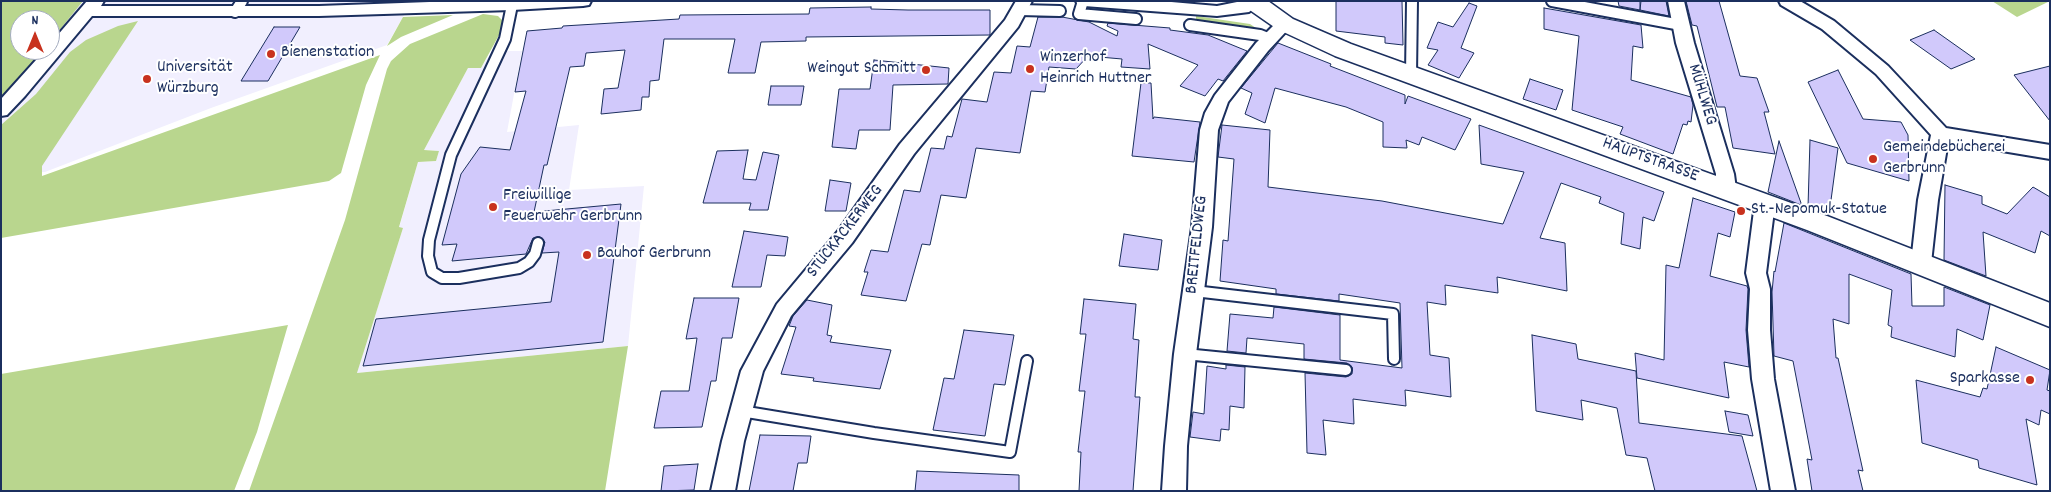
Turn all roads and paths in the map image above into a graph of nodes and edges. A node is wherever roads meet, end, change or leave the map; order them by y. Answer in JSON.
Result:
{"nodes":[{"id":1,"x":583,"y":1,"type":"edge"},
{"id":2,"x":1083,"y":1,"type":"edge"},
{"id":3,"x":1412,"y":1,"type":"edge"},
{"id":4,"x":1552,"y":1,"type":"edge"},
{"id":5,"x":1676,"y":1,"type":"edge"},
{"id":6,"x":1787,"y":1,"type":"edge"},
{"id":7,"x":1253,"y":2,"type":"edge"},
{"id":8,"x":512,"y":3,"type":"edge"},
{"id":9,"x":92,"y":6,"type":"edge"},
{"id":10,"x":239,"y":6,"type":"edge"},
{"id":11,"x":1022,"y":6,"type":"edge"},
{"id":12,"x":1060,"y":11,"type":"dead end"},
{"id":13,"x":1136,"y":19,"type":"dead end"},
{"id":14,"x":1190,"y":25,"type":"dead end"},
{"id":15,"x":1681,"y":25,"type":"junction"},
{"id":16,"x":1278,"y":31,"type":"junction"},
{"id":17,"x":1411,"y":75,"type":"junction"},
{"id":18,"x":1,"y":110,"type":"edge"},
{"id":19,"x":1940,"y":134,"type":"junction"},
{"id":20,"x":2050,"y":152,"type":"edge"},
{"id":21,"x":1726,"y":189,"type":"junction"},
{"id":22,"x":1766,"y":203,"type":"junction"},
{"id":23,"x":538,"y":243,"type":"dead end"},
{"id":24,"x":1921,"y":263,"type":"junction"},
{"id":25,"x":1194,"y":291,"type":"junction"},
{"id":26,"x":2050,"y":315,"type":"edge"},
{"id":27,"x":1185,"y":354,"type":"junction"},
{"id":28,"x":1394,"y":359,"type":"dead end"},
{"id":29,"x":1028,"y":361,"type":"dead end"},
{"id":30,"x":1346,"y":370,"type":"dead end"},
{"id":31,"x":741,"y":411,"type":"junction"},
{"id":32,"x":723,"y":491,"type":"edge"},
{"id":33,"x":1174,"y":491,"type":"edge"},
{"id":34,"x":1783,"y":491,"type":"edge"}],
"edges":[{"from":1,"to":8,"type":"street"},
{"from":2,"to":7,"type":"street"},
{"from":2,"to":13,"type":"lane"},
{"from":3,"to":17,"type":"lane"},
{"from":4,"to":15,"type":"lane"},
{"from":5,"to":15,"type":"street","name":"MÜHLWEG"},
{"from":6,"to":19,"type":"street"},
{"from":7,"to":16,"type":"street","name":"HAUPTSTRASSE"},
{"from":8,"to":10,"type":"street"},
{"from":8,"to":23,"type":"lane"},
{"from":9,"to":10,"type":"street"},
{"from":9,"to":18,"type":"street"},
{"from":11,"to":12,"type":"lane"},
{"from":11,"to":31,"type":"street","name":"STÜCKACKERWEG"},
{"from":14,"to":16,"type":"lane"},
{"from":15,"to":21,"type":"street","name":"MÜHLWEG"},
{"from":16,"to":17,"type":"street","name":"HAUPTSTRASSE"},
{"from":16,"to":25,"type":"street","name":"BREITFELDWEG"},
{"from":17,"to":21,"type":"street","name":"HAUPTSTRASSE"},
{"from":19,"to":20,"type":"street"},
{"from":19,"to":24,"type":"street"},
{"from":21,"to":22,"type":"street","name":"HAUPTSTRASSE"},
{"from":22,"to":24,"type":"street","name":"HAUPTSTRASSE"},
{"from":22,"to":34,"type":"street"},
{"from":24,"to":26,"type":"street","name":"HAUPTSTRASSE"},
{"from":25,"to":27,"type":"street","name":"BREITFELDWEG"},
{"from":25,"to":28,"type":"lane"},
{"from":27,"to":30,"type":"lane"},
{"from":27,"to":33,"type":"street","name":"BREITFELDWEG"},
{"from":29,"to":31,"type":"lane"},
{"from":31,"to":32,"type":"street","name":"STÜCKACKERWEG"}]}
